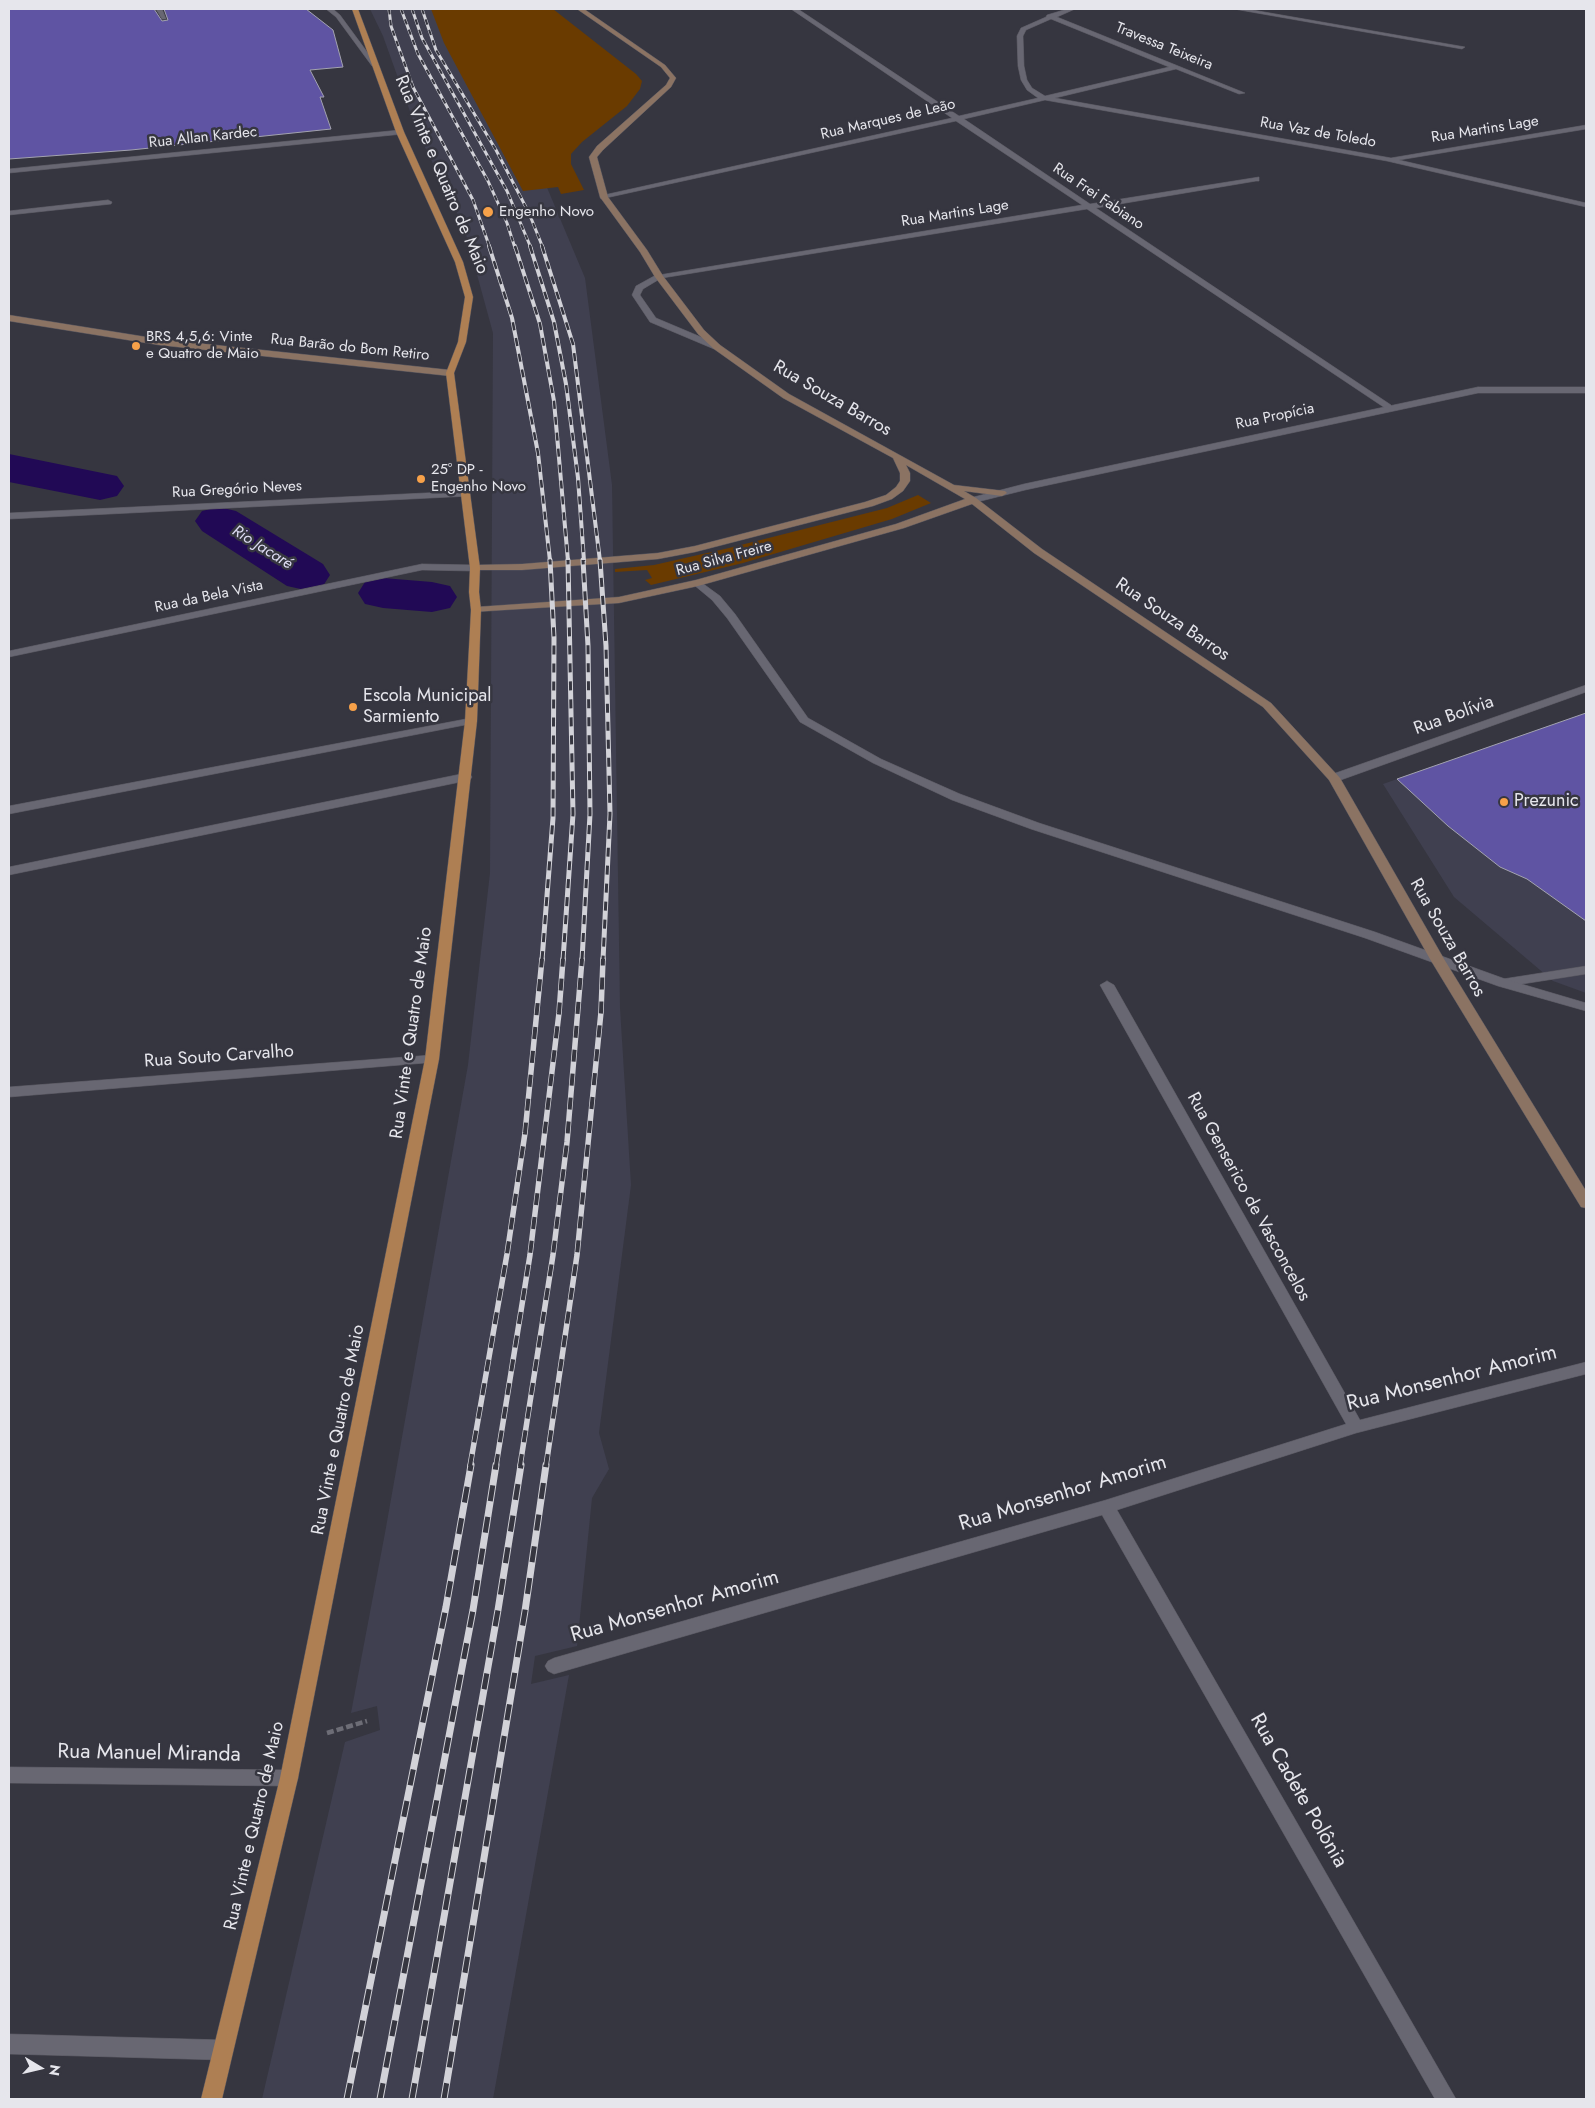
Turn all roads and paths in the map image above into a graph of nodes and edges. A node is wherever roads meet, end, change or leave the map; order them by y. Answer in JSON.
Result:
{"nodes":[{"id":1,"x":159,"y":9,"type":"edge"},
{"id":2,"x":329,"y":9,"type":"edge"},
{"id":3,"x":355,"y":9,"type":"edge"},
{"id":4,"x":580,"y":9,"type":"edge"},
{"id":5,"x":794,"y":9,"type":"edge"},
{"id":6,"x":1072,"y":9,"type":"edge"},
{"id":7,"x":1237,"y":9,"type":"edge"},
{"id":8,"x":1049,"y":16,"type":"junction"},
{"id":9,"x":164,"y":18,"type":"dead end"},
{"id":10,"x":1462,"y":46,"type":"dead end"},
{"id":11,"x":374,"y":65,"type":"junction"},
{"id":12,"x":1177,"y":67,"type":"junction"},
{"id":13,"x":1241,"y":93,"type":"dead end"},
{"id":14,"x":1044,"y":98,"type":"junction"},
{"id":15,"x":956,"y":118,"type":"junction"},
{"id":16,"x":1586,"y":127,"type":"edge"},
{"id":17,"x":400,"y":132,"type":"junction"},
{"id":18,"x":1387,"y":159,"type":"junction"},
{"id":19,"x":9,"y":171,"type":"edge"},
{"id":20,"x":1256,"y":179,"type":"dead end"},
{"id":21,"x":604,"y":197,"type":"junction"},
{"id":22,"x":108,"y":202,"type":"dead end"},
{"id":23,"x":1586,"y":205,"type":"edge"},
{"id":24,"x":1088,"y":206,"type":"junction"},
{"id":25,"x":9,"y":213,"type":"edge"},
{"id":26,"x":659,"y":277,"type":"junction"},
{"id":27,"x":9,"y":318,"type":"edge"},
{"id":28,"x":717,"y":348,"type":"junction"},
{"id":29,"x":450,"y":374,"type":"junction"},
{"id":30,"x":1586,"y":390,"type":"edge"},
{"id":31,"x":1388,"y":407,"type":"junction"},
{"id":32,"x":897,"y":456,"type":"junction"},
{"id":33,"x":944,"y":483,"type":"junction"},
{"id":34,"x":1002,"y":493,"type":"junction"},
{"id":35,"x":467,"y":494,"type":"junction"},
{"id":36,"x":973,"y":500,"type":"junction"},
{"id":37,"x":9,"y":516,"type":"edge"},
{"id":38,"x":475,"y":568,"type":"junction"},
{"id":39,"x":698,"y":583,"type":"junction"},
{"id":40,"x":476,"y":610,"type":"junction"},
{"id":41,"x":9,"y":654,"type":"edge"},
{"id":42,"x":1586,"y":688,"type":"edge"},
{"id":43,"x":471,"y":721,"type":"junction"},
{"id":44,"x":466,"y":777,"type":"junction"},
{"id":45,"x":1334,"y":778,"type":"junction"},
{"id":46,"x":9,"y":810,"type":"edge"},
{"id":47,"x":9,"y":871,"type":"edge"},
{"id":48,"x":1437,"y":959,"type":"junction"},
{"id":49,"x":1586,"y":970,"type":"edge"},
{"id":50,"x":1503,"y":983,"type":"junction"},
{"id":51,"x":1107,"y":985,"type":"dead end"},
{"id":52,"x":1586,"y":1007,"type":"edge"},
{"id":53,"x":432,"y":1059,"type":"junction"},
{"id":54,"x":9,"y":1092,"type":"edge"},
{"id":55,"x":1586,"y":1203,"type":"edge"},
{"id":56,"x":1586,"y":1368,"type":"edge"},
{"id":57,"x":1356,"y":1427,"type":"junction"},
{"id":58,"x":1106,"y":1507,"type":"junction"},
{"id":59,"x":554,"y":1666,"type":"dead end"},
{"id":60,"x":367,"y":1721,"type":"dead end"},
{"id":61,"x":294,"y":1742,"type":"junction"},
{"id":62,"x":9,"y":1775,"type":"edge"},
{"id":63,"x":289,"y":1778,"type":"junction"},
{"id":64,"x":9,"y":2044,"type":"edge"},
{"id":65,"x":223,"y":2050,"type":"junction"},
{"id":66,"x":210,"y":2099,"type":"edge"},
{"id":67,"x":1446,"y":2099,"type":"edge"}],
"edges":[{"from":1,"to":9,"type":"street"},
{"from":2,"to":11,"type":"street"},
{"from":3,"to":11,"type":"main road","name":"Rua Vinte e Quatro de Maio"},
{"from":4,"to":21,"type":"main road"},
{"from":5,"to":15,"type":"street","name":"Rua Frei Fabiano"},
{"from":6,"to":8,"type":"street"},
{"from":7,"to":10,"type":"street"},
{"from":8,"to":12,"type":"street","name":"Travessa Teixeira"},
{"from":8,"to":14,"type":"street"},
{"from":11,"to":17,"type":"main road","name":"Rua Vinte e Quatro de Maio"},
{"from":12,"to":13,"type":"street","name":"Travessa Teixeira"},
{"from":12,"to":14,"type":"street","name":"Rua Marques de Leão"},
{"from":14,"to":15,"type":"street","name":"Rua Marques de Leão"},
{"from":14,"to":18,"type":"street","name":"Rua Vaz de Toledo"},
{"from":15,"to":21,"type":"street","name":"Rua Marques de Leão"},
{"from":15,"to":24,"type":"street","name":"Rua Frei Fabiano"},
{"from":16,"to":18,"type":"street","name":"Rua Martins Lage"},
{"from":17,"to":19,"type":"street","name":"Rua Allan Kardec"},
{"from":17,"to":29,"type":"main road","name":"Rua Vinte e Quatro de Maio"},
{"from":18,"to":23,"type":"street","name":"Rua Vaz de Toledo"},
{"from":20,"to":24,"type":"street","name":"Rua Martins Lage"},
{"from":21,"to":26,"type":"main road","name":"Rua Souza Barros"},
{"from":22,"to":25,"type":"street"},
{"from":24,"to":26,"type":"street","name":"Rua Martins Lage"},
{"from":24,"to":31,"type":"street","name":"Rua Frei Fabiano"},
{"from":26,"to":28,"type":"main road","name":"Rua Souza Barros"},
{"from":26,"to":28,"type":"street"},
{"from":27,"to":29,"type":"main road","name":"Rua Barão do Bom Retiro"},
{"from":28,"to":32,"type":"main road","name":"Rua Souza Barros"},
{"from":29,"to":35,"type":"main road","name":"Rua Vinte e Quatro de Maio"},
{"from":30,"to":31,"type":"street","name":"Rua Propícia"},
{"from":31,"to":34,"type":"street","name":"Rua Propícia"},
{"from":32,"to":33,"type":"main road","name":"Rua Souza Barros"},
{"from":32,"to":38,"type":"main road","name":"Rua Silva Freire"},
{"from":33,"to":34,"type":"main road"},
{"from":33,"to":36,"type":"main road","name":"Rua Souza Barros"},
{"from":34,"to":36,"type":"street","name":"Rua Propícia"},
{"from":35,"to":37,"type":"street","name":"Rua Gregório Neves"},
{"from":35,"to":38,"type":"main road","name":"Rua Vinte e Quatro de Maio"},
{"from":36,"to":39,"type":"main road","name":"Rua Silva Freire"},
{"from":36,"to":45,"type":"main road","name":"Rua Souza Barros"},
{"from":38,"to":40,"type":"main road","name":"Rua Vinte e Quatro de Maio"},
{"from":38,"to":41,"type":"street","name":"Rua da Bela Vista"},
{"from":39,"to":40,"type":"main road","name":"Rua Silva Freire"},
{"from":39,"to":48,"type":"street"},
{"from":40,"to":43,"type":"main road","name":"Rua Vinte e Quatro de Maio"},
{"from":42,"to":45,"type":"street","name":"Rua Bolívia"},
{"from":43,"to":44,"type":"main road","name":"Rua Vinte e Quatro de Maio"},
{"from":43,"to":46,"type":"street"},
{"from":44,"to":47,"type":"street"},
{"from":44,"to":53,"type":"main road","name":"Rua Vinte e Quatro de Maio"},
{"from":45,"to":48,"type":"main road","name":"Rua Souza Barros"},
{"from":48,"to":50,"type":"street"},
{"from":48,"to":55,"type":"main road","name":"Rua Souza Barros"},
{"from":49,"to":50,"type":"street"},
{"from":50,"to":52,"type":"street"},
{"from":51,"to":57,"type":"street","name":"Rua Genserico de Vasconcelos"},
{"from":53,"to":54,"type":"street","name":"Rua Souto Carvalho"},
{"from":53,"to":61,"type":"main road","name":"Rua Vinte e Quatro de Maio"},
{"from":56,"to":57,"type":"street","name":"Rua Monsenhor Amorim"},
{"from":57,"to":58,"type":"street","name":"Rua Monsenhor Amorim"},
{"from":58,"to":59,"type":"street","name":"Rua Monsenhor Amorim"},
{"from":58,"to":67,"type":"street","name":"Rua Cadete Polônia"},
{"from":60,"to":61,"type":"path"},
{"from":61,"to":63,"type":"main road","name":"Rua Vinte e Quatro de Maio"},
{"from":62,"to":63,"type":"street","name":"Rua Manuel Miranda"},
{"from":63,"to":65,"type":"main road","name":"Rua Vinte e Quatro de Maio"},
{"from":64,"to":65,"type":"street"},
{"from":65,"to":66,"type":"main road","name":"Rua Vinte e Quatro de Maio"}]}
